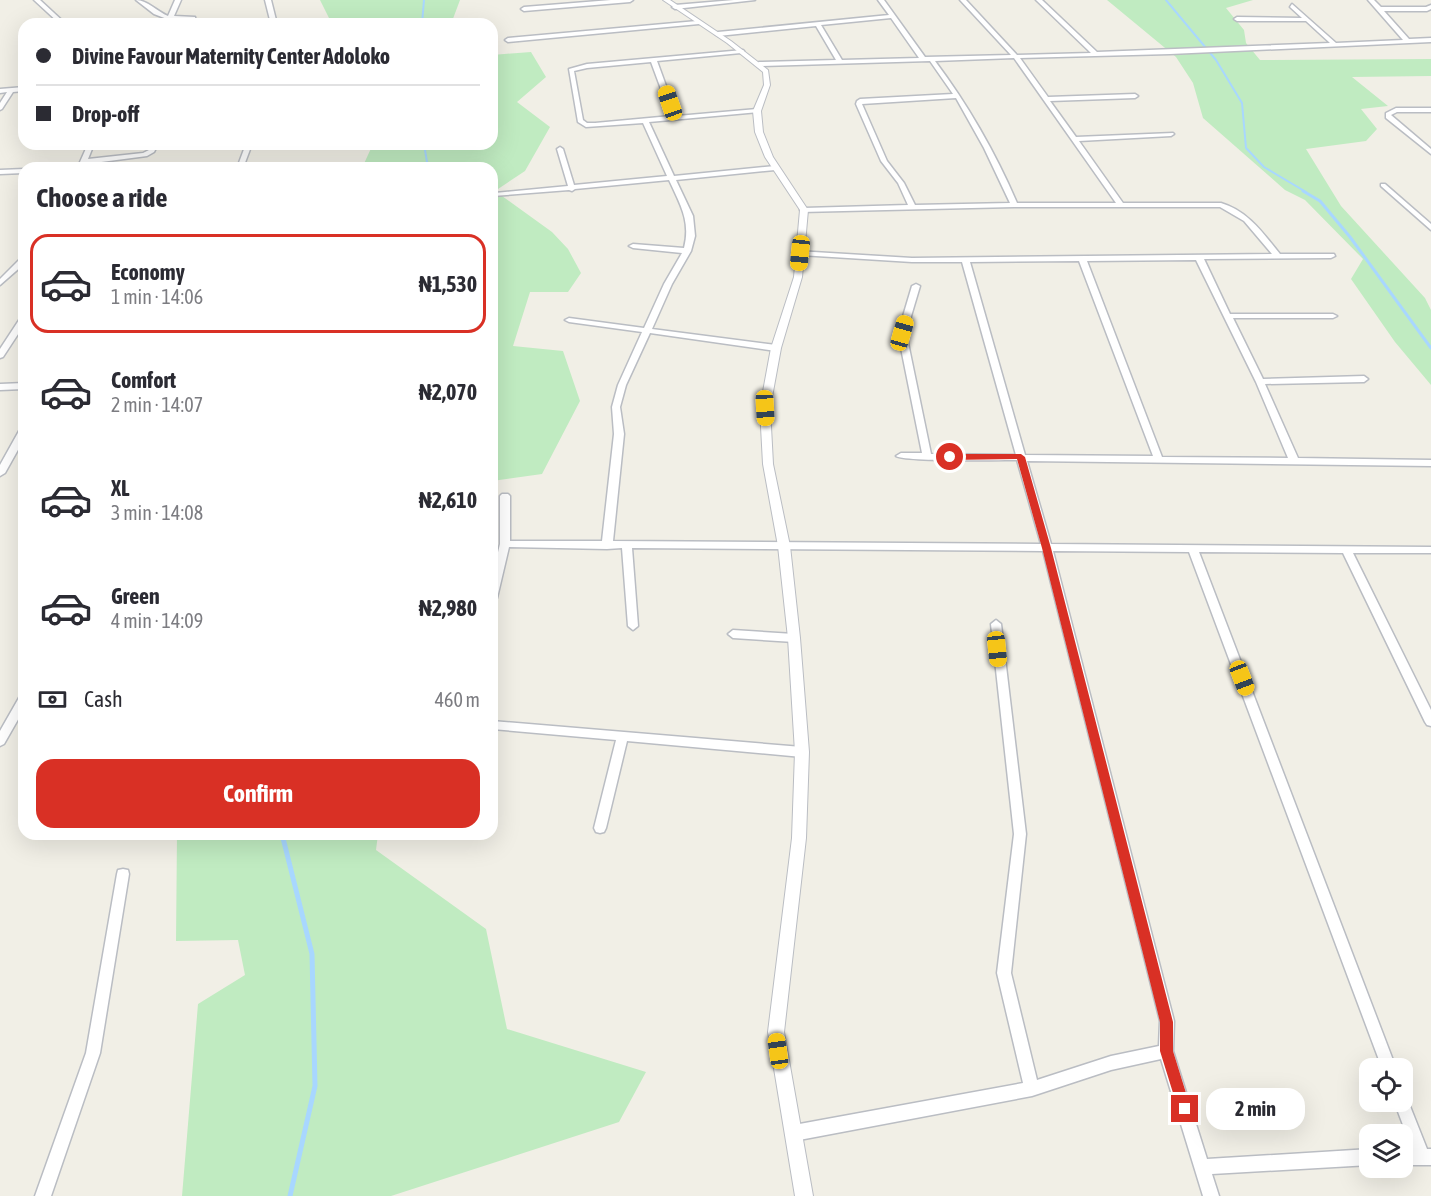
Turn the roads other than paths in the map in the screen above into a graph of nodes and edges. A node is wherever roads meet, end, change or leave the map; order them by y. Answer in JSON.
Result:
{"nodes":[{"id":1,"x":38,"y":0,"type":"edge"},
{"id":2,"x":139,"y":0,"type":"edge"},
{"id":3,"x":178,"y":0,"type":"edge"},
{"id":4,"x":268,"y":0,"type":"edge"},
{"id":5,"x":630,"y":0,"type":"edge"},
{"id":6,"x":752,"y":0,"type":"edge"},
{"id":7,"x":881,"y":0,"type":"edge"},
{"id":8,"x":963,"y":0,"type":"edge"},
{"id":9,"x":1039,"y":0,"type":"edge"},
{"id":10,"x":1371,"y":0,"type":"edge"},
{"id":11,"x":1424,"y":1,"type":"edge"},
{"id":12,"x":670,"y":3,"type":"edge"},
{"id":13,"x":1292,"y":6,"type":"dead end"},
{"id":14,"x":524,"y":9,"type":"dead end"},
{"id":15,"x":1379,"y":9,"type":"junction"},
{"id":16,"x":892,"y":16,"type":"junction"},
{"id":17,"x":57,"y":18,"type":"edge"},
{"id":18,"x":164,"y":18,"type":"edge"},
{"id":19,"x":169,"y":18,"type":"edge"},
{"id":20,"x":272,"y":18,"type":"edge"},
{"id":21,"x":1237,"y":19,"type":"dead end"},
{"id":22,"x":1304,"y":20,"type":"junction"},
{"id":23,"x":697,"y":23,"type":"junction"},
{"id":24,"x":817,"y":23,"type":"junction"},
{"id":25,"x":717,"y":34,"type":"junction"},
{"id":26,"x":508,"y":40,"type":"dead end"},
{"id":27,"x":1407,"y":40,"type":"junction"},
{"id":28,"x":1431,"y":40,"type":"edge"},
{"id":29,"x":1333,"y":43,"type":"junction"},
{"id":30,"x":741,"y":51,"type":"junction"},
{"id":31,"x":1095,"y":53,"type":"junction"},
{"id":32,"x":1016,"y":57,"type":"junction"},
{"id":33,"x":928,"y":60,"type":"junction"},
{"id":34,"x":654,"y":61,"type":"junction"},
{"id":35,"x":840,"y":62,"type":"junction"},
{"id":36,"x":759,"y":63,"type":"junction"},
{"id":37,"x":18,"y":89,"type":"edge"},
{"id":38,"x":11,"y":90,"type":"junction"},
{"id":39,"x":0,"y":91,"type":"edge"},
{"id":40,"x":957,"y":96,"type":"junction"},
{"id":41,"x":1135,"y":96,"type":"dead end"},
{"id":42,"x":1048,"y":99,"type":"junction"},
{"id":43,"x":0,"y":108,"type":"edge"},
{"id":44,"x":1431,"y":110,"type":"edge"},
{"id":45,"x":757,"y":111,"type":"junction"},
{"id":46,"x":675,"y":118,"type":"junction"},
{"id":47,"x":645,"y":120,"type":"junction"},
{"id":48,"x":1171,"y":134,"type":"dead end"},
{"id":49,"x":1075,"y":139,"type":"junction"},
{"id":50,"x":560,"y":149,"type":"dead end"},
{"id":51,"x":152,"y":150,"type":"edge"},
{"id":52,"x":1431,"y":152,"type":"edge"},
{"id":53,"x":101,"y":162,"type":"edge"},
{"id":54,"x":775,"y":168,"type":"junction"},
{"id":55,"x":18,"y":171,"type":"edge"},
{"id":56,"x":0,"y":172,"type":"edge"},
{"id":57,"x":672,"y":180,"type":"junction"},
{"id":58,"x":1383,"y":185,"type":"dead end"},
{"id":59,"x":572,"y":189,"type":"junction"},
{"id":60,"x":498,"y":195,"type":"edge"},
{"id":61,"x":1014,"y":205,"type":"junction"},
{"id":62,"x":1121,"y":205,"type":"junction"},
{"id":63,"x":912,"y":206,"type":"junction"},
{"id":64,"x":804,"y":210,"type":"junction"},
{"id":65,"x":1431,"y":228,"type":"edge"},
{"id":66,"x":633,"y":246,"type":"dead end"},
{"id":67,"x":687,"y":251,"type":"junction"},
{"id":68,"x":800,"y":253,"type":"junction"},
{"id":69,"x":1277,"y":255,"type":"junction"},
{"id":70,"x":1331,"y":256,"type":"dead end"},
{"id":71,"x":1082,"y":258,"type":"junction"},
{"id":72,"x":1199,"y":258,"type":"junction"},
{"id":73,"x":965,"y":259,"type":"junction"},
{"id":74,"x":18,"y":266,"type":"edge"},
{"id":75,"x":18,"y":273,"type":"edge"},
{"id":76,"x":11,"y":274,"type":"junction"},
{"id":77,"x":0,"y":283,"type":"edge"},
{"id":78,"x":916,"y":286,"type":"dead end"},
{"id":79,"x":1228,"y":316,"type":"junction"},
{"id":80,"x":1333,"y":316,"type":"dead end"},
{"id":81,"x":569,"y":320,"type":"dead end"},
{"id":82,"x":18,"y":328,"type":"edge"},
{"id":83,"x":649,"y":330,"type":"junction"},
{"id":84,"x":776,"y":348,"type":"junction"},
{"id":85,"x":0,"y":356,"type":"edge"},
{"id":86,"x":1364,"y":379,"type":"dead end"},
{"id":87,"x":1260,"y":382,"type":"junction"},
{"id":88,"x":18,"y":386,"type":"edge"},
{"id":89,"x":0,"y":387,"type":"edge"},
{"id":90,"x":18,"y":442,"type":"edge"},
{"id":91,"x":901,"y":456,"type":"dead end"},
{"id":92,"x":927,"y":457,"type":"junction"},
{"id":93,"x":1021,"y":457,"type":"junction"},
{"id":94,"x":1159,"y":460,"type":"junction"},
{"id":95,"x":1294,"y":461,"type":"junction"},
{"id":96,"x":1431,"y":463,"type":"edge"},
{"id":97,"x":0,"y":473,"type":"edge"},
{"id":98,"x":506,"y":496,"type":"dead end"},
{"id":99,"x":505,"y":544,"type":"junction"},
{"id":100,"x":607,"y":546,"type":"junction"},
{"id":101,"x":784,"y":546,"type":"junction"},
{"id":102,"x":627,"y":547,"type":"junction"},
{"id":103,"x":1047,"y":548,"type":"junction"},
{"id":104,"x":1193,"y":550,"type":"junction"},
{"id":105,"x":1431,"y":550,"type":"edge"},
{"id":106,"x":1347,"y":551,"type":"junction"},
{"id":107,"x":498,"y":573,"type":"edge"},
{"id":108,"x":996,"y":624,"type":"dead end"},
{"id":109,"x":633,"y":626,"type":"dead end"},
{"id":110,"x":733,"y":634,"type":"dead end"},
{"id":111,"x":794,"y":638,"type":"junction"},
{"id":112,"x":18,"y":710,"type":"edge"},
{"id":113,"x":1431,"y":722,"type":"edge"},
{"id":114,"x":498,"y":726,"type":"edge"},
{"id":115,"x":622,"y":738,"type":"junction"},
{"id":116,"x":0,"y":741,"type":"edge"},
{"id":117,"x":802,"y":752,"type":"junction"},
{"id":118,"x":600,"y":828,"type":"dead end"},
{"id":119,"x":123,"y":874,"type":"dead end"},
{"id":120,"x":1166,"y":1051,"type":"junction"},
{"id":121,"x":1385,"y":1058,"type":"edge"},
{"id":122,"x":1032,"y":1089,"type":"junction"},
{"id":123,"x":1406,"y":1112,"type":"edge"},
{"id":124,"x":794,"y":1133,"type":"junction"},
{"id":125,"x":1427,"y":1157,"type":"edge"},
{"id":126,"x":1359,"y":1158,"type":"edge"},
{"id":127,"x":1203,"y":1167,"type":"junction"},
{"id":128,"x":44,"y":1196,"type":"edge"},
{"id":129,"x":804,"y":1196,"type":"edge"},
{"id":130,"x":1211,"y":1196,"type":"edge"}],
"edges":[{"from":1,"to":17,"type":"street"},
{"from":2,"to":18,"type":"street"},
{"from":3,"to":19,"type":"street"},
{"from":4,"to":20,"type":"street"},
{"from":5,"to":14,"type":"street"},
{"from":6,"to":12,"type":"street"},
{"from":7,"to":16,"type":"street"},
{"from":8,"to":32,"type":"street"},
{"from":9,"to":31,"type":"street"},
{"from":10,"to":15,"type":"street"},
{"from":11,"to":15,"type":"street"},
{"from":12,"to":23,"type":"street"},
{"from":13,"to":22,"type":"street"},
{"from":15,"to":27,"type":"street"},
{"from":16,"to":24,"type":"street"},
{"from":16,"to":33,"type":"street"},
{"from":21,"to":22,"type":"street"},
{"from":22,"to":29,"type":"street"},
{"from":23,"to":25,"type":"street"},
{"from":23,"to":26,"type":"street"},
{"from":24,"to":25,"type":"street"},
{"from":24,"to":35,"type":"street"},
{"from":25,"to":30,"type":"street"},
{"from":27,"to":28,"type":"street"},
{"from":27,"to":29,"type":"street"},
{"from":29,"to":31,"type":"street"},
{"from":30,"to":34,"type":"street"},
{"from":30,"to":36,"type":"street"},
{"from":31,"to":32,"type":"street"},
{"from":32,"to":33,"type":"street"},
{"from":32,"to":42,"type":"street"},
{"from":33,"to":35,"type":"street"},
{"from":33,"to":40,"type":"street"},
{"from":34,"to":46,"type":"street"},
{"from":34,"to":47,"type":"street"},
{"from":35,"to":36,"type":"street"},
{"from":36,"to":45,"type":"street"},
{"from":37,"to":38,"type":"street"},
{"from":38,"to":39,"type":"street"},
{"from":38,"to":43,"type":"street"},
{"from":40,"to":61,"type":"street"},
{"from":40,"to":63,"type":"street"},
{"from":41,"to":42,"type":"street"},
{"from":42,"to":49,"type":"street"},
{"from":44,"to":52,"type":"street"},
{"from":45,"to":46,"type":"street"},
{"from":45,"to":54,"type":"street"},
{"from":46,"to":47,"type":"street"},
{"from":47,"to":57,"type":"street"},
{"from":48,"to":49,"type":"street"},
{"from":49,"to":62,"type":"street"},
{"from":50,"to":59,"type":"street"},
{"from":51,"to":53,"type":"street"},
{"from":54,"to":57,"type":"street"},
{"from":54,"to":64,"type":"street"},
{"from":55,"to":56,"type":"street"},
{"from":57,"to":59,"type":"street"},
{"from":57,"to":67,"type":"street"},
{"from":58,"to":65,"type":"street"},
{"from":59,"to":60,"type":"street"},
{"from":61,"to":62,"type":"street"},
{"from":61,"to":63,"type":"street"},
{"from":62,"to":69,"type":"street"},
{"from":63,"to":64,"type":"street"},
{"from":64,"to":68,"type":"street"},
{"from":66,"to":67,"type":"street"},
{"from":67,"to":83,"type":"street"},
{"from":68,"to":73,"type":"street"},
{"from":68,"to":84,"type":"street"},
{"from":69,"to":70,"type":"street"},
{"from":69,"to":72,"type":"street"},
{"from":71,"to":72,"type":"street"},
{"from":71,"to":73,"type":"street"},
{"from":71,"to":94,"type":"street"},
{"from":72,"to":79,"type":"street"},
{"from":73,"to":93,"type":"street"},
{"from":74,"to":76,"type":"street"},
{"from":75,"to":76,"type":"street"},
{"from":76,"to":77,"type":"street"},
{"from":78,"to":92,"type":"street"},
{"from":79,"to":80,"type":"street"},
{"from":79,"to":87,"type":"street"},
{"from":81,"to":83,"type":"street"},
{"from":82,"to":85,"type":"street"},
{"from":83,"to":84,"type":"street"},
{"from":83,"to":100,"type":"street"},
{"from":84,"to":101,"type":"street"},
{"from":86,"to":87,"type":"street"},
{"from":87,"to":95,"type":"street"},
{"from":88,"to":89,"type":"street"},
{"from":90,"to":97,"type":"street"},
{"from":91,"to":92,"type":"street"},
{"from":92,"to":93,"type":"street"},
{"from":93,"to":94,"type":"street"},
{"from":93,"to":103,"type":"street"},
{"from":94,"to":95,"type":"street"},
{"from":95,"to":96,"type":"street"},
{"from":98,"to":99,"type":"street"},
{"from":99,"to":100,"type":"street"},
{"from":99,"to":107,"type":"street"},
{"from":100,"to":102,"type":"street"},
{"from":101,"to":102,"type":"street"},
{"from":101,"to":103,"type":"street"},
{"from":101,"to":111,"type":"street"},
{"from":102,"to":109,"type":"street"},
{"from":103,"to":104,"type":"street"},
{"from":103,"to":120,"type":"street"},
{"from":104,"to":106,"type":"street"},
{"from":104,"to":121,"type":"street"},
{"from":105,"to":106,"type":"street"},
{"from":106,"to":113,"type":"street"},
{"from":108,"to":122,"type":"street"},
{"from":110,"to":111,"type":"street"},
{"from":111,"to":117,"type":"street"},
{"from":112,"to":116,"type":"street"},
{"from":114,"to":115,"type":"street"},
{"from":115,"to":117,"type":"street"},
{"from":115,"to":118,"type":"street"},
{"from":117,"to":124,"type":"street"},
{"from":119,"to":128,"type":"street"},
{"from":120,"to":122,"type":"street"},
{"from":120,"to":127,"type":"street"},
{"from":122,"to":124,"type":"street"},
{"from":123,"to":125,"type":"street"},
{"from":124,"to":129,"type":"street"},
{"from":126,"to":127,"type":"street"},
{"from":127,"to":130,"type":"street"}]}
